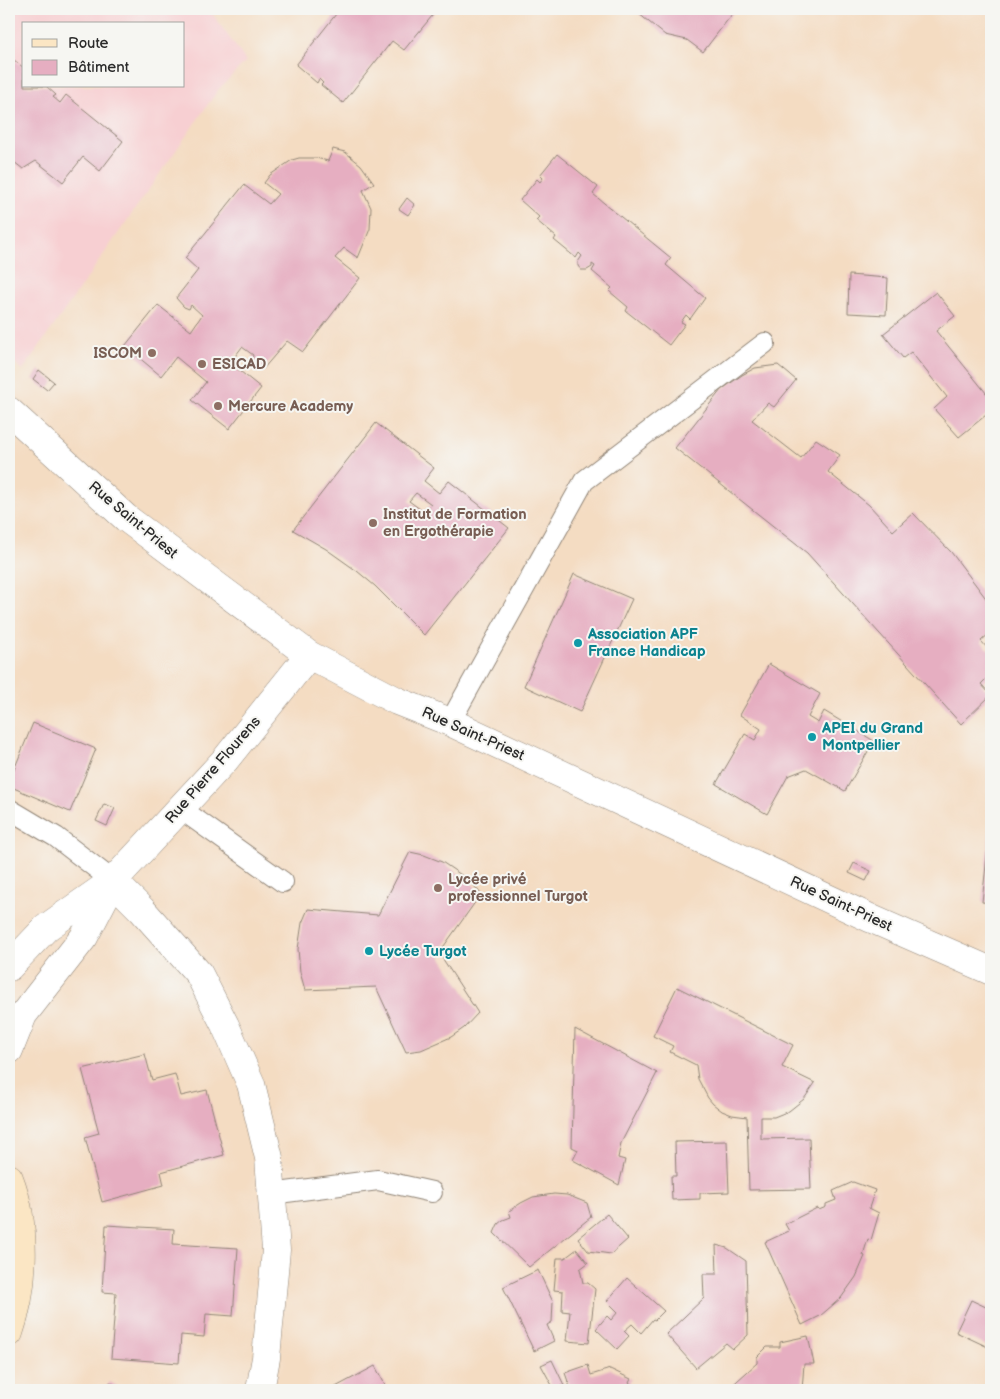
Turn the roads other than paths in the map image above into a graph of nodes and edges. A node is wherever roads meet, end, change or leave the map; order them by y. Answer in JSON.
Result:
{"nodes":[{"id":1,"x":765,"y":343,"type":"dead end"},
{"id":2,"x":9,"y":411,"type":"edge"},
{"id":3,"x":309,"y":655,"type":"junction"},
{"id":4,"x":450,"y":722,"type":"junction"},
{"id":5,"x":9,"y":809,"type":"edge"},
{"id":6,"x":181,"y":809,"type":"junction"},
{"id":7,"x":113,"y":881,"type":"junction"},
{"id":8,"x":283,"y":882,"type":"dead end"},
{"id":9,"x":9,"y":966,"type":"edge"},
{"id":10,"x":991,"y":971,"type":"edge"},
{"id":11,"x":9,"y":1050,"type":"edge"},
{"id":12,"x":9,"y":1178,"type":"edge"},
{"id":13,"x":432,"y":1192,"type":"dead end"},
{"id":14,"x":271,"y":1194,"type":"junction"},
{"id":15,"x":9,"y":1333,"type":"edge"},
{"id":16,"x":260,"y":1390,"type":"edge"}],
"edges":[{"from":1,"to":4,"type":"lane"},
{"from":2,"to":3,"type":"street","name":"Rue Saint-Priest"},
{"from":3,"to":4,"type":"street","name":"Rue Saint-Priest"},
{"from":3,"to":6,"type":"street","name":"Rue Pierre Flourens"},
{"from":4,"to":10,"type":"street","name":"Rue Saint-Priest"},
{"from":5,"to":7,"type":"lane"},
{"from":6,"to":7,"type":"street","name":"Rue Pierre Flourens"},
{"from":6,"to":8,"type":"lane"},
{"from":7,"to":9,"type":"street","name":"Rue Pierre Flourens"},
{"from":7,"to":11,"type":"street","name":"Rue Pierre Flourens"},
{"from":7,"to":14,"type":"street"},
{"from":12,"to":15,"type":"main road"},
{"from":13,"to":14,"type":"lane"},
{"from":14,"to":16,"type":"street"}]}
